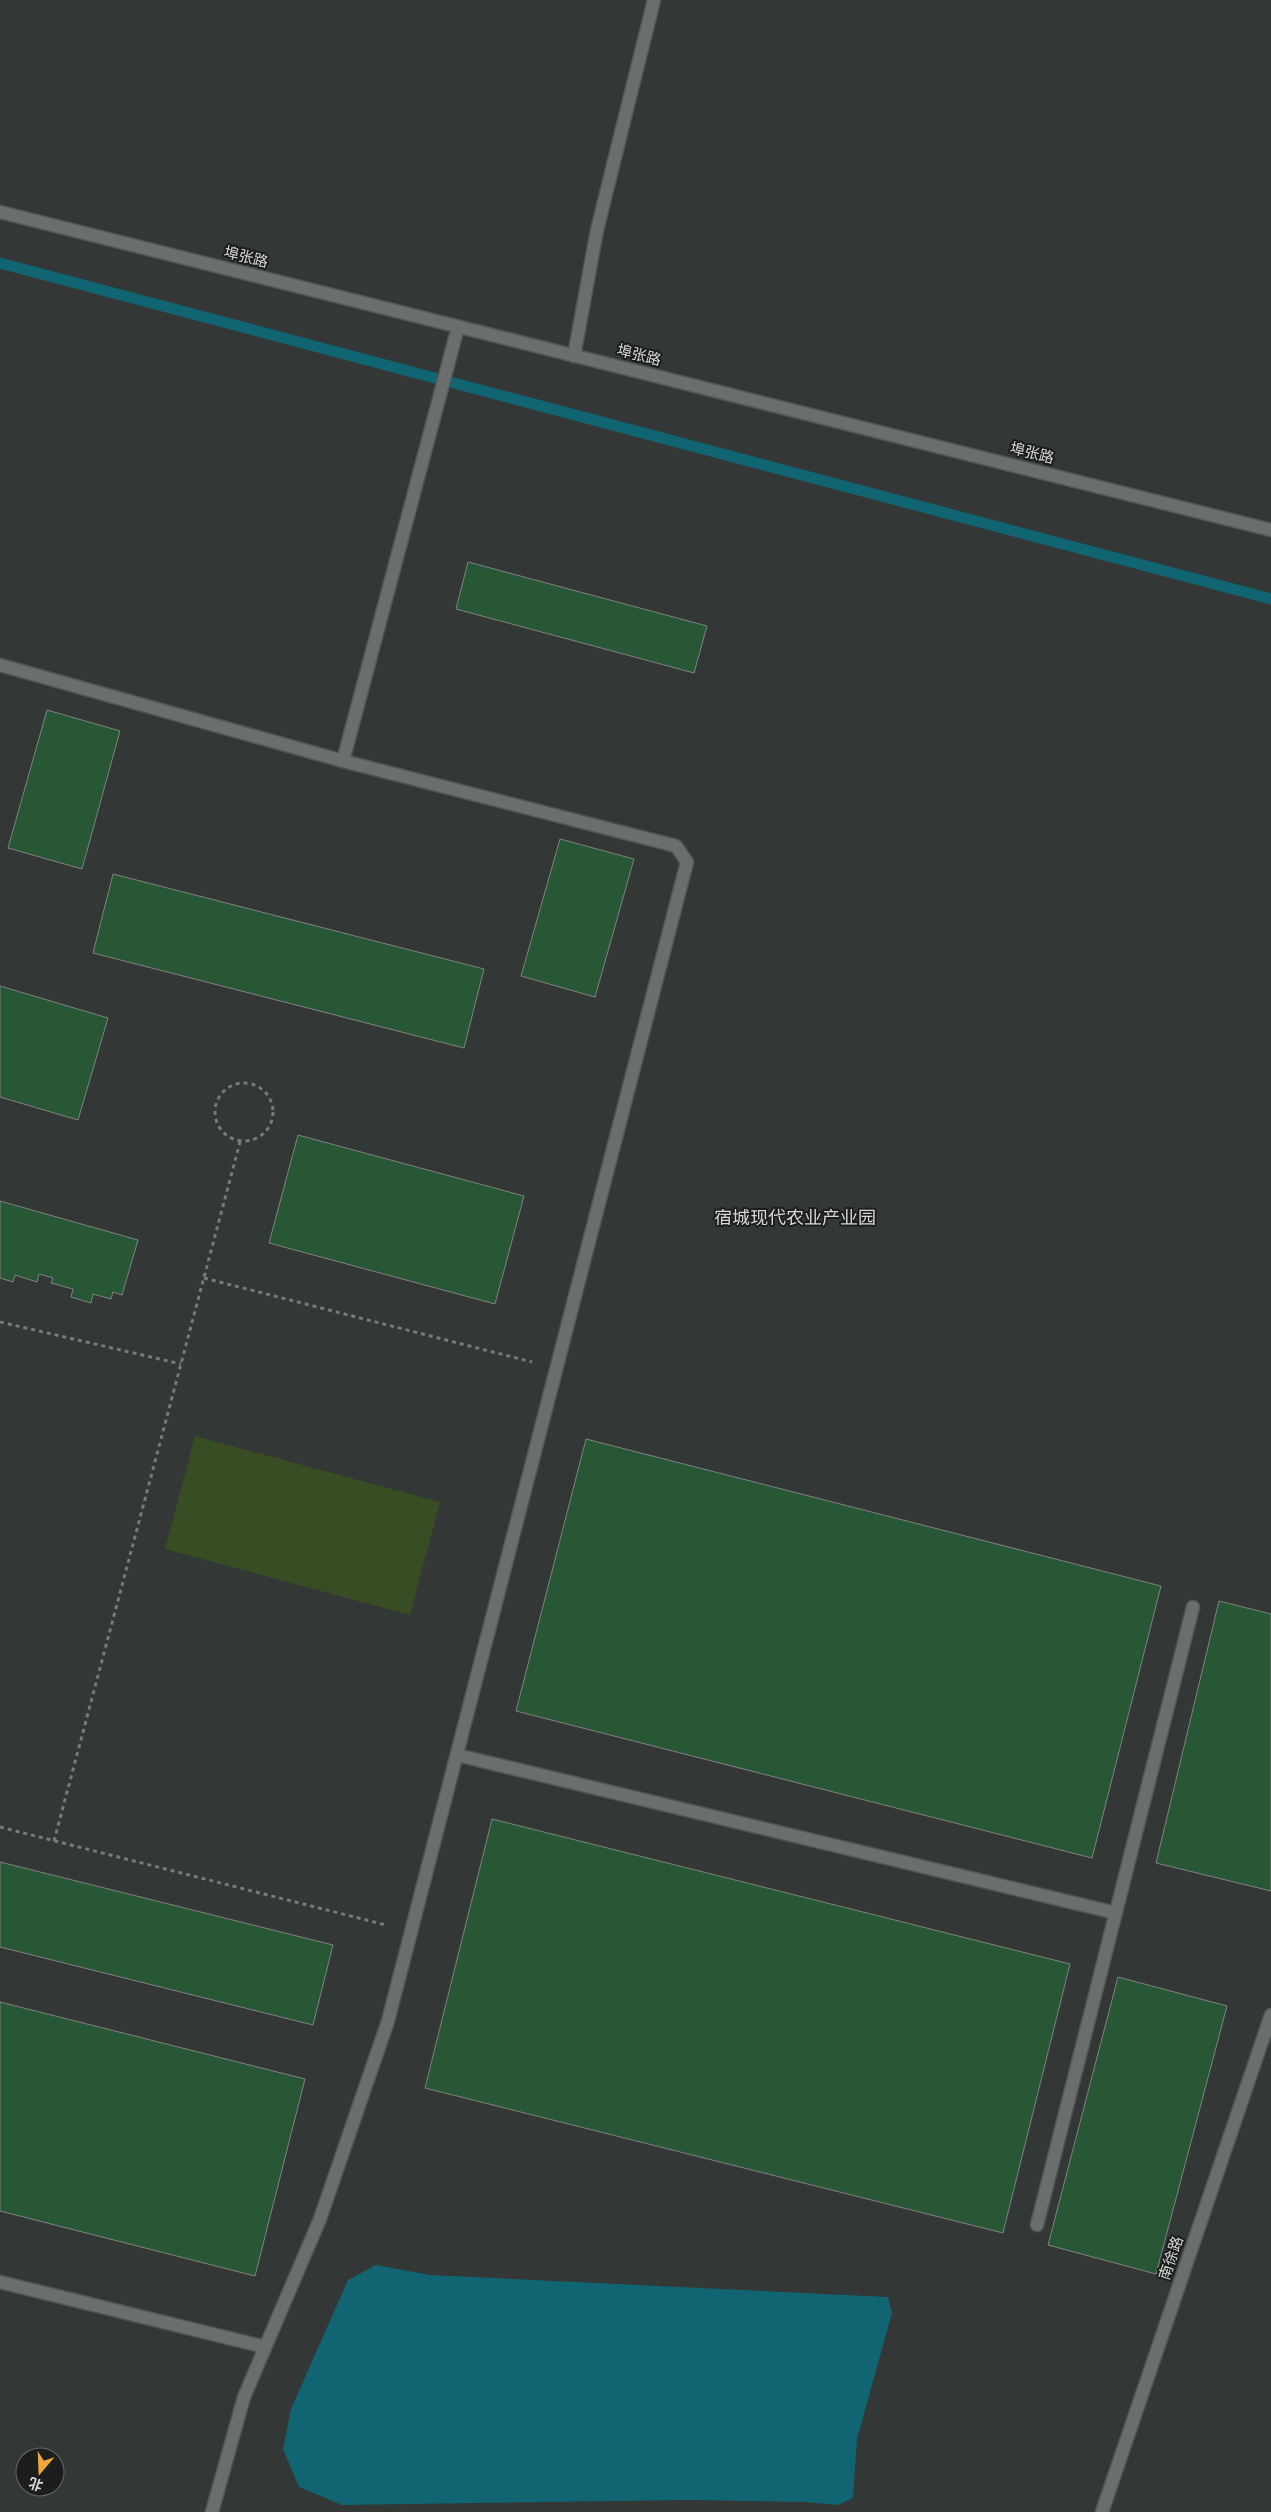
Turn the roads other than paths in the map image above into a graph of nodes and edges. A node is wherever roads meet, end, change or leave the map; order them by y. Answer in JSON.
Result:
{"nodes":[{"id":1,"x":654,"y":0,"type":"edge"},
{"id":2,"x":0,"y":212,"type":"edge"},
{"id":3,"x":458,"y":327,"type":"junction"},
{"id":4,"x":574,"y":356,"type":"junction"},
{"id":5,"x":1271,"y":530,"type":"edge"},
{"id":6,"x":0,"y":666,"type":"edge"},
{"id":7,"x":343,"y":760,"type":"junction"},
{"id":8,"x":1193,"y":1607,"type":"dead end"},
{"id":9,"x":456,"y":1755,"type":"junction"},
{"id":10,"x":1116,"y":1913,"type":"junction"},
{"id":11,"x":1271,"y":2015,"type":"edge"},
{"id":12,"x":1037,"y":2225,"type":"dead end"},
{"id":13,"x":0,"y":2282,"type":"edge"},
{"id":14,"x":265,"y":2348,"type":"junction"},
{"id":15,"x":212,"y":2512,"type":"edge"},
{"id":16,"x":1102,"y":2512,"type":"edge"}],
"edges":[{"from":1,"to":4,"type":"main road"},
{"from":2,"to":3,"type":"main road","name":"埠张路"},
{"from":3,"to":4,"type":"main road","name":"埠张路"},
{"from":3,"to":7,"type":"main road"},
{"from":4,"to":5,"type":"main road","name":"埠张路"},
{"from":6,"to":7,"type":"main road"},
{"from":7,"to":9,"type":"main road"},
{"from":8,"to":10,"type":"main road"},
{"from":9,"to":10,"type":"main road"},
{"from":9,"to":14,"type":"main road"},
{"from":10,"to":12,"type":"main road"},
{"from":11,"to":16,"type":"main road","name":"南徐路"},
{"from":13,"to":14,"type":"main road"},
{"from":14,"to":15,"type":"main road"}]}
